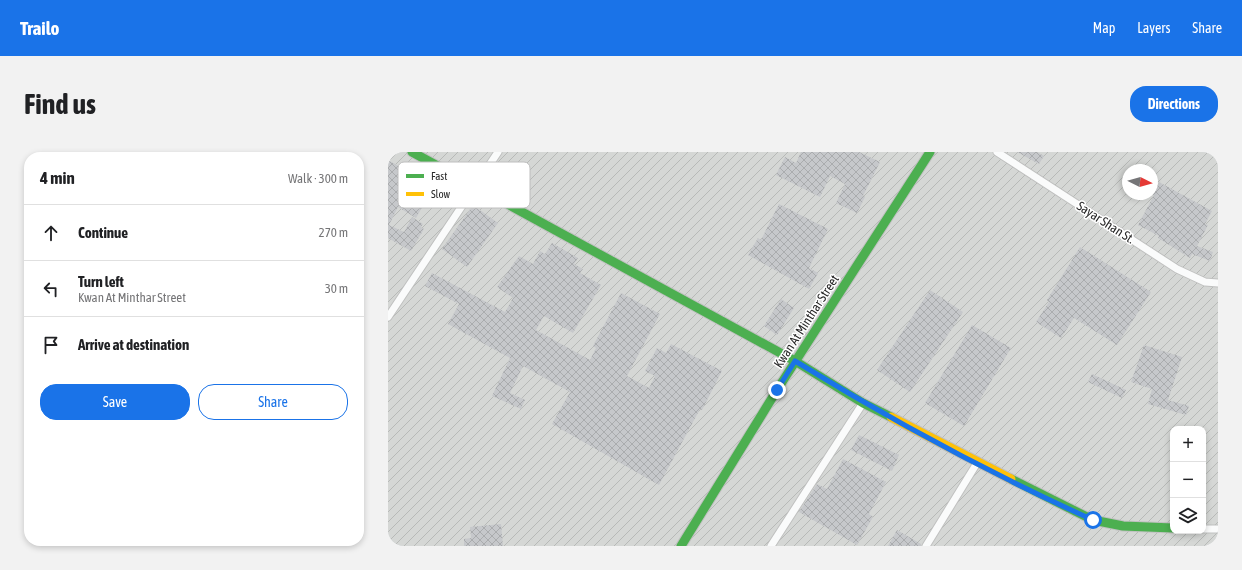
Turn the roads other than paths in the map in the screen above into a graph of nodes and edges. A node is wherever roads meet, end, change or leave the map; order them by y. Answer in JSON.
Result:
{"nodes":[{"id":1,"x":412,"y":152,"type":"edge"},
{"id":2,"x":498,"y":152,"type":"edge"},
{"id":3,"x":930,"y":152,"type":"edge"},
{"id":4,"x":997,"y":152,"type":"edge"},
{"id":5,"x":431,"y":162,"type":"edge"},
{"id":6,"x":491,"y":162,"type":"edge"},
{"id":7,"x":460,"y":208,"type":"edge"},
{"id":8,"x":515,"y":208,"type":"edge"},
{"id":9,"x":1218,"y":283,"type":"edge"},
{"id":10,"x":388,"y":317,"type":"edge"},
{"id":11,"x":795,"y":361,"type":"junction"},
{"id":12,"x":863,"y":403,"type":"junction"},
{"id":13,"x":977,"y":463,"type":"junction"},
{"id":14,"x":1170,"y":528,"type":"edge"},
{"id":15,"x":1206,"y":529,"type":"edge"},
{"id":16,"x":1218,"y":530,"type":"edge"},
{"id":17,"x":681,"y":546,"type":"edge"},
{"id":18,"x":771,"y":546,"type":"edge"},
{"id":19,"x":926,"y":546,"type":"edge"}],
"edges":[{"from":1,"to":5,"type":"street"},
{"from":2,"to":6,"type":"street"},
{"from":3,"to":11,"type":"street","name":"Kwan At Minthar Street"},
{"from":4,"to":9,"type":"street","name":"Sayar Shan St."},
{"from":7,"to":10,"type":"street"},
{"from":8,"to":11,"type":"street"},
{"from":11,"to":12,"type":"street"},
{"from":11,"to":17,"type":"street","name":"Kwan At Minthar Street"},
{"from":12,"to":13,"type":"street"},
{"from":12,"to":18,"type":"street"},
{"from":13,"to":14,"type":"street"},
{"from":13,"to":19,"type":"street"},
{"from":15,"to":16,"type":"street"}]}
